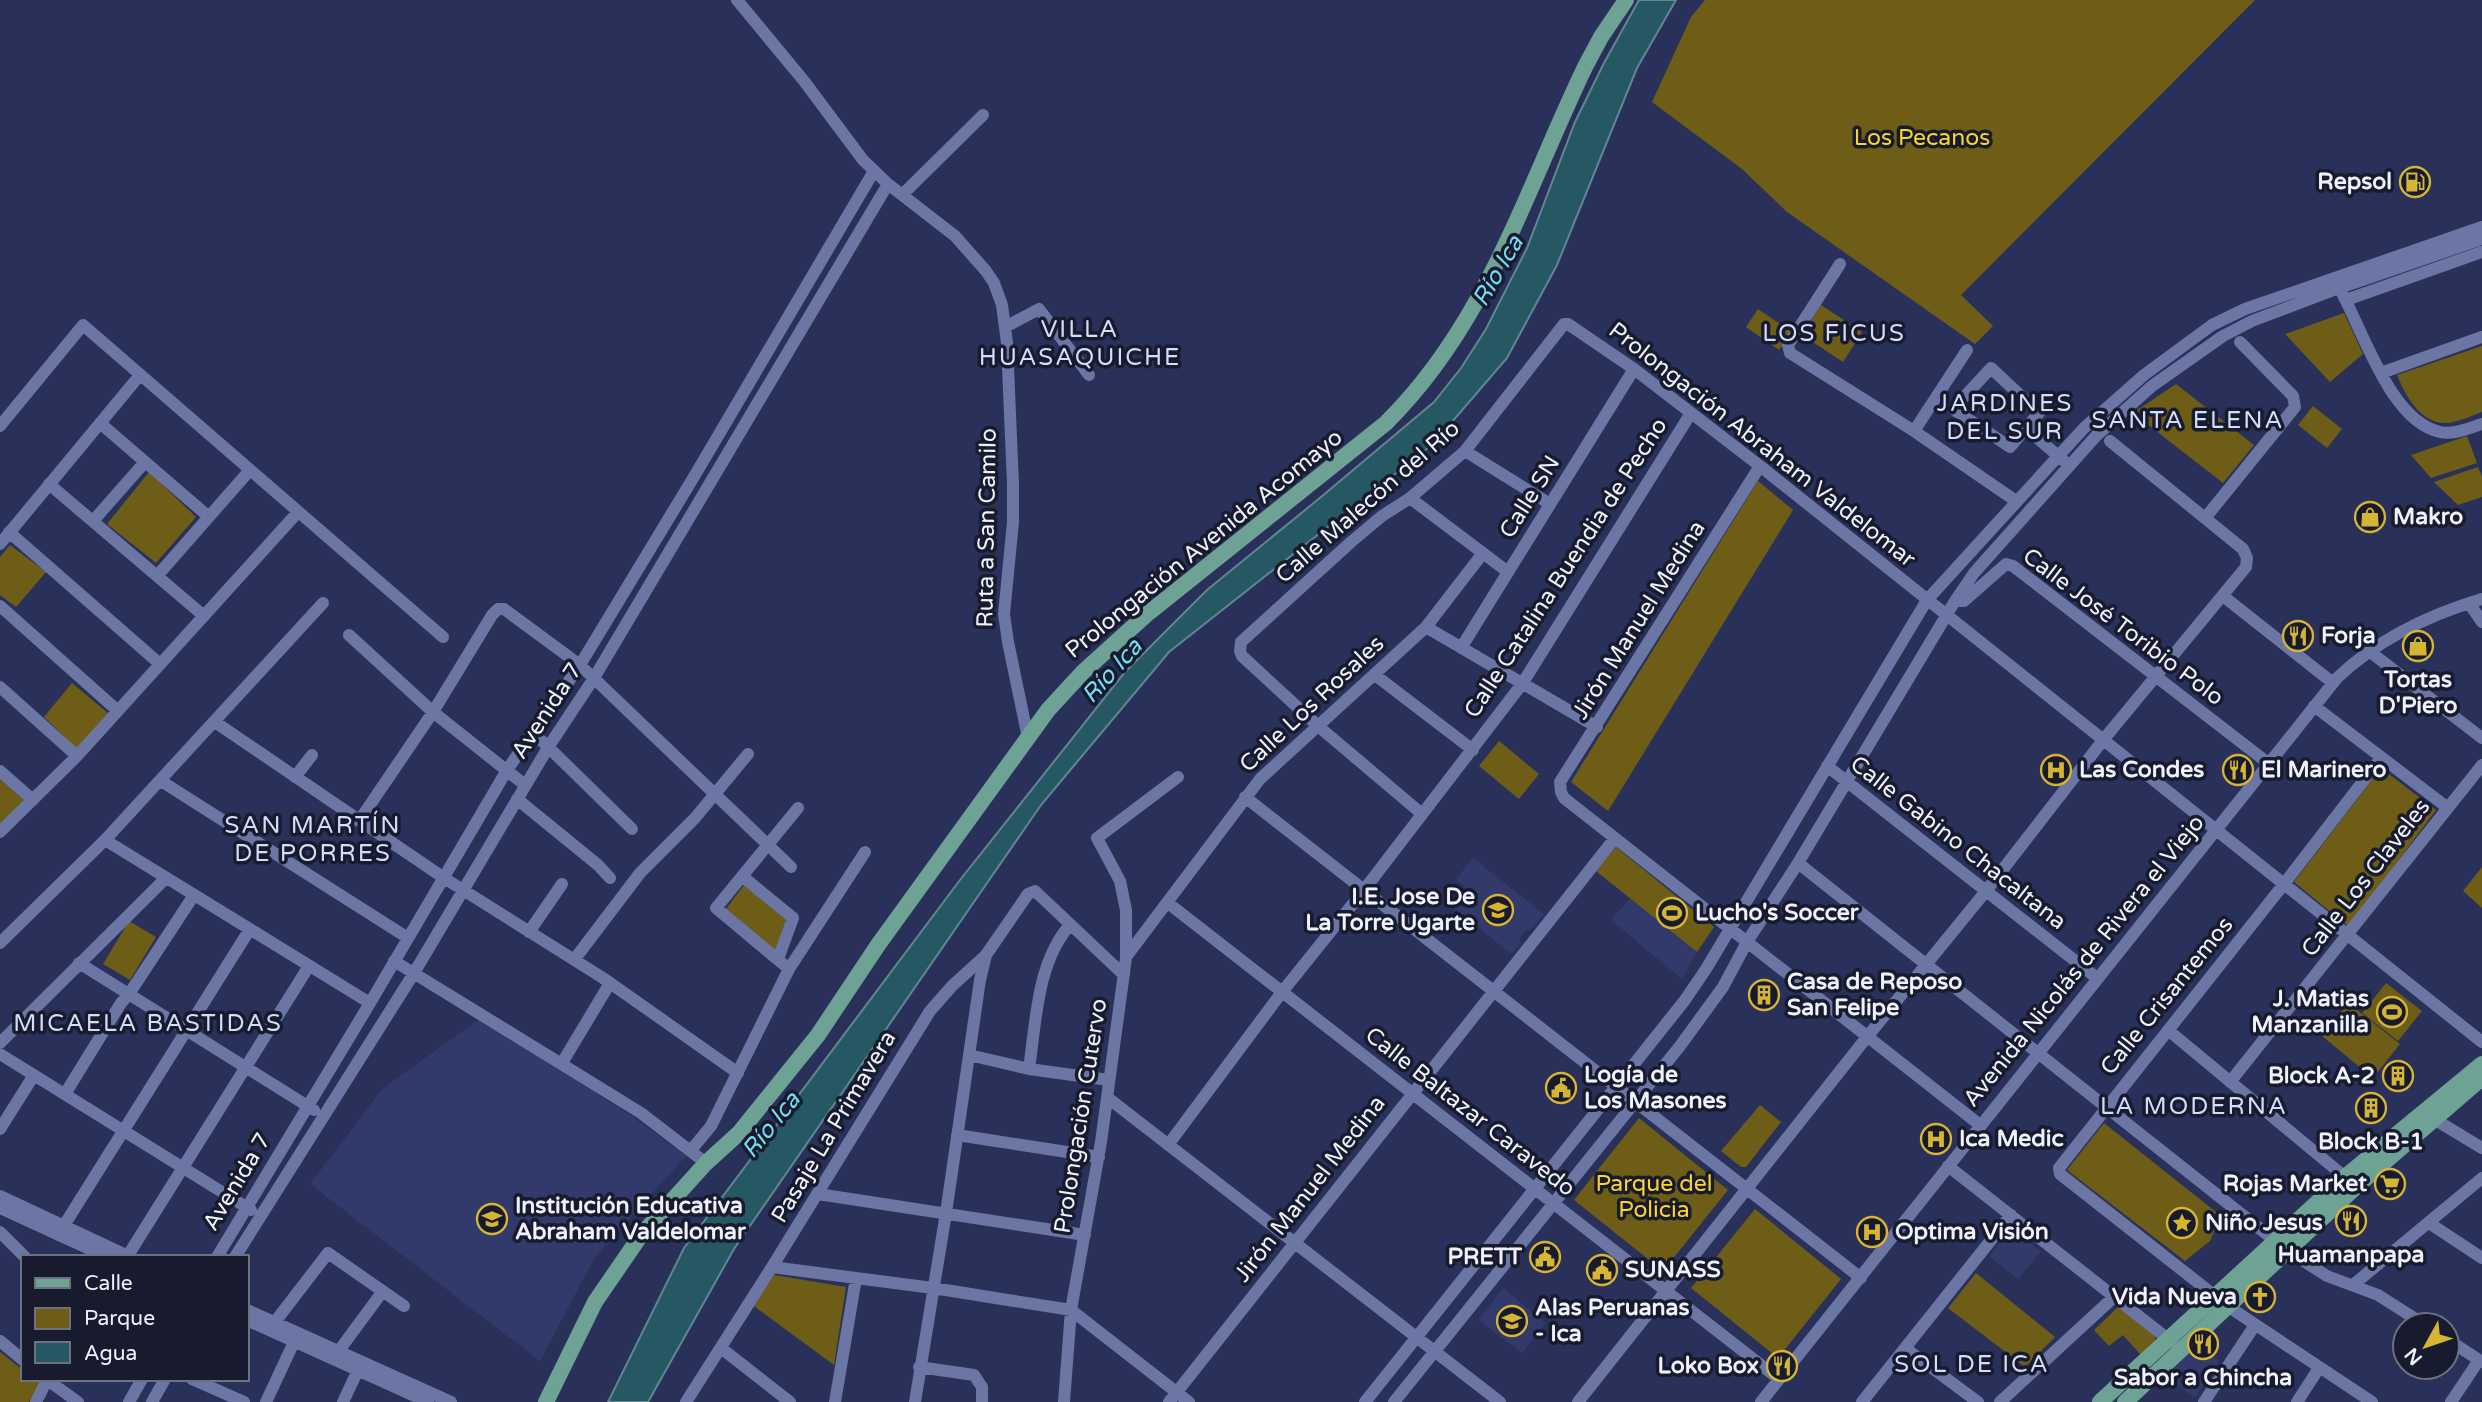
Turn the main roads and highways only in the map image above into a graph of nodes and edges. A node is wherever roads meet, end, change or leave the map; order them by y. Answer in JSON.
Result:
{"nodes":[{"id":1,"x":1626,"y":0,"type":"edge"},
{"id":2,"x":2482,"y":1064,"type":"edge"},
{"id":3,"x":2482,"y":1078,"type":"edge"},
{"id":4,"x":2429,"y":1115,"type":"junction"},
{"id":5,"x":2281,"y":1246,"type":"junction"},
{"id":6,"x":547,"y":1402,"type":"edge"},
{"id":7,"x":2100,"y":1402,"type":"edge"},
{"id":8,"x":2125,"y":1402,"type":"edge"}],
"edges":[{"from":1,"to":6,"type":"main road","name":"Prolongación Avenida Acomayo"},
{"from":2,"to":4,"type":"main road"},
{"from":3,"to":4,"type":"main road"},
{"from":4,"to":5,"type":"main road"},
{"from":5,"to":7,"type":"main road"},
{"from":5,"to":8,"type":"main road"}]}
